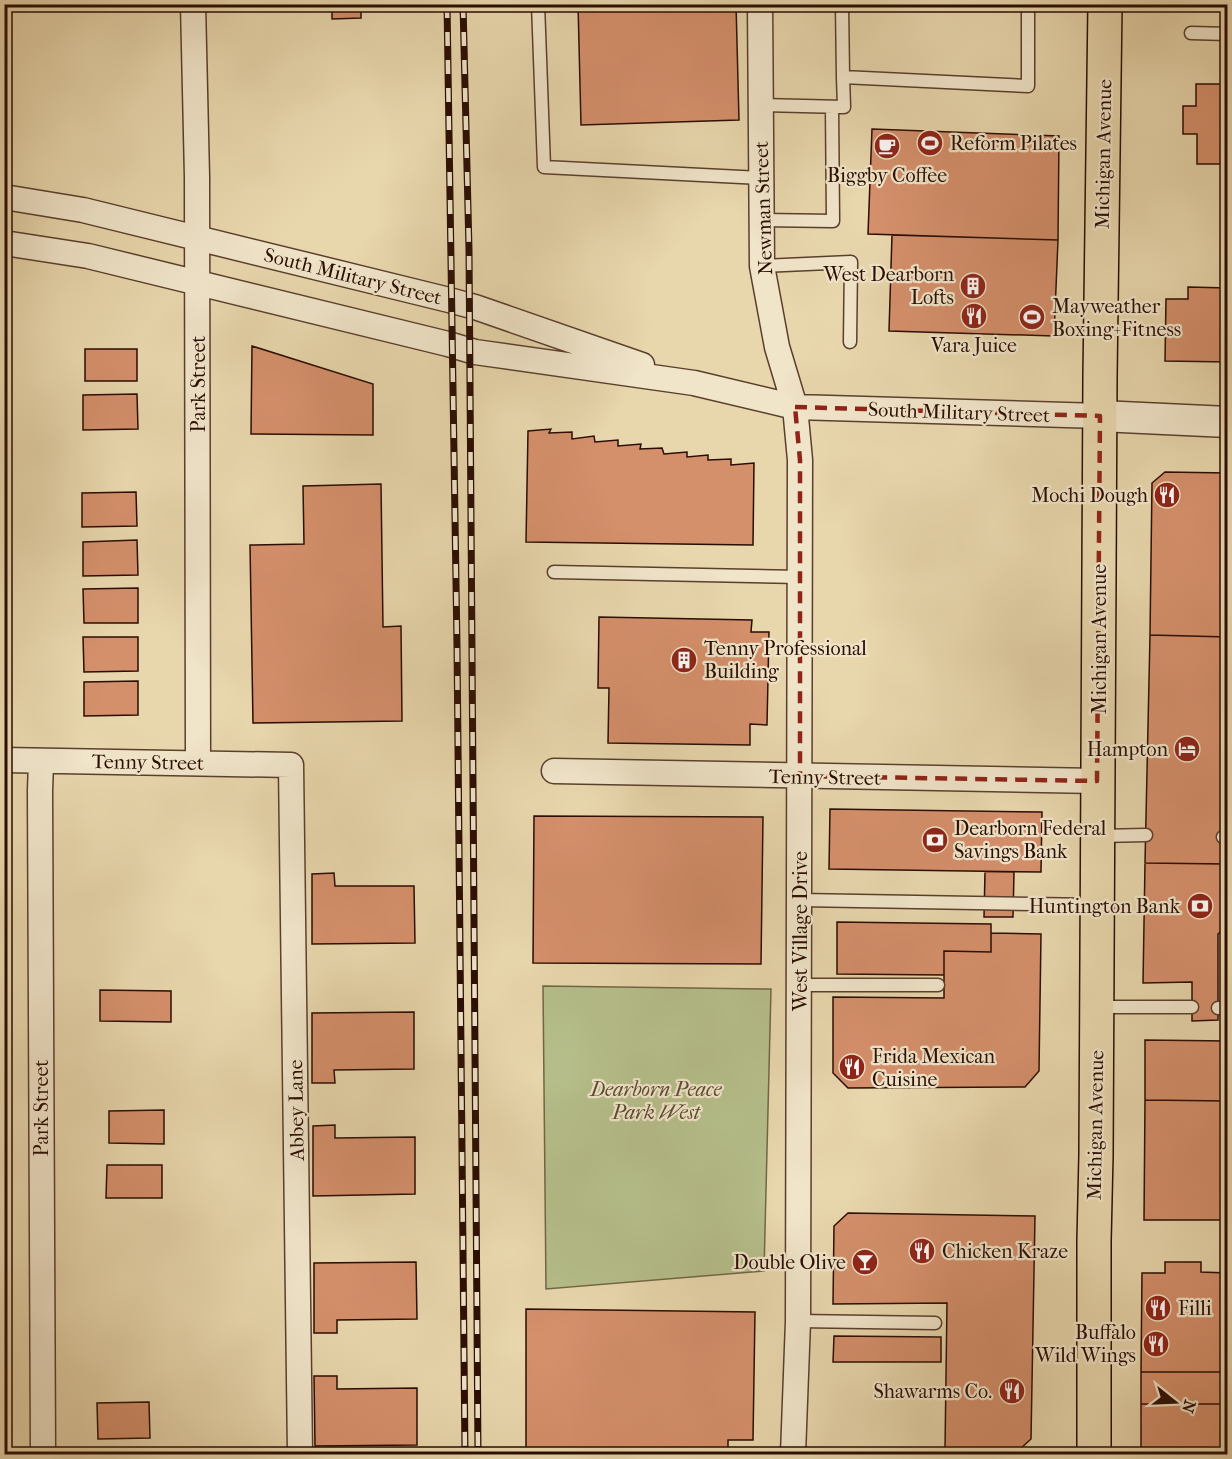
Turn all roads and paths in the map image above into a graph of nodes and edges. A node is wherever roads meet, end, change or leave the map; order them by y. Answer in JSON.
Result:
{"nodes":[{"id":1,"x":193,"y":4,"type":"edge"},
{"id":2,"x":538,"y":4,"type":"edge"},
{"id":3,"x":760,"y":4,"type":"edge"},
{"id":4,"x":842,"y":4,"type":"edge"},
{"id":5,"x":1028,"y":4,"type":"edge"},
{"id":6,"x":1105,"y":4,"type":"edge"},
{"id":7,"x":1191,"y":33,"type":"dead end"},
{"id":8,"x":1227,"y":34,"type":"edge"},
{"id":9,"x":843,"y":77,"type":"junction"},
{"id":10,"x":760,"y":105,"type":"junction"},
{"id":11,"x":832,"y":107,"type":"junction"},
{"id":12,"x":761,"y":178,"type":"junction"},
{"id":13,"x":4,"y":196,"type":"edge"},
{"id":14,"x":762,"y":220,"type":"junction"},
{"id":15,"x":198,"y":237,"type":"junction"},
{"id":16,"x":4,"y":243,"type":"edge"},
{"id":17,"x":762,"y":266,"type":"junction"},
{"id":18,"x":197,"y":283,"type":"junction"},
{"id":19,"x":850,"y":342,"type":"dead end"},
{"id":20,"x":694,"y":383,"type":"junction"},
{"id":21,"x":795,"y":407,"type":"junction"},
{"id":22,"x":1100,"y":416,"type":"junction"},
{"id":23,"x":1227,"y":422,"type":"edge"},
{"id":24,"x":554,"y":572,"type":"dead end"},
{"id":25,"x":800,"y":577,"type":"junction"},
{"id":26,"x":4,"y":760,"type":"edge"},
{"id":27,"x":41,"y":761,"type":"junction"},
{"id":28,"x":198,"y":763,"type":"junction"},
{"id":29,"x":291,"y":765,"type":"joint"},
{"id":30,"x":554,"y":771,"type":"dead end"},
{"id":31,"x":800,"y":776,"type":"junction"},
{"id":32,"x":1097,"y":781,"type":"junction"},
{"id":33,"x":1146,"y":835,"type":"dead end"},
{"id":34,"x":1097,"y":836,"type":"junction"},
{"id":35,"x":800,"y":900,"type":"junction"},
{"id":36,"x":1097,"y":905,"type":"junction"},
{"id":37,"x":800,"y":985,"type":"junction"},
{"id":38,"x":938,"y":985,"type":"dead end"},
{"id":39,"x":1096,"y":1006,"type":"junction"},
{"id":40,"x":1192,"y":1007,"type":"dead end"},
{"id":41,"x":798,"y":1321,"type":"junction"},
{"id":42,"x":935,"y":1323,"type":"dead end"},
{"id":43,"x":43,"y":1455,"type":"edge"},
{"id":44,"x":300,"y":1455,"type":"edge"},
{"id":45,"x":793,"y":1455,"type":"edge"},
{"id":46,"x":1094,"y":1455,"type":"edge"}],
"edges":[{"from":1,"to":15,"type":"street","name":"Park Street"},
{"from":2,"to":12,"type":"lane"},
{"from":3,"to":10,"type":"street","name":"Newman Street"},
{"from":4,"to":9,"type":"lane"},
{"from":5,"to":9,"type":"lane"},
{"from":6,"to":22,"type":"main road","name":"Michigan Avenue"},
{"from":7,"to":8,"type":"lane"},
{"from":9,"to":11,"type":"lane"},
{"from":10,"to":11,"type":"lane"},
{"from":10,"to":12,"type":"street","name":"Newman Street"},
{"from":11,"to":14,"type":"lane"},
{"from":12,"to":14,"type":"street","name":"Newman Street"},
{"from":13,"to":15,"type":"street","name":"South Military Street"},
{"from":14,"to":17,"type":"street","name":"Newman Street"},
{"from":15,"to":18,"type":"street","name":"Park Street"},
{"from":15,"to":20,"type":"street","name":"South Military Street"},
{"from":16,"to":18,"type":"street","name":"South Military Street"},
{"from":17,"to":19,"type":"lane"},
{"from":17,"to":21,"type":"street","name":"Newman Street"},
{"from":18,"to":20,"type":"street","name":"South Military Street"},
{"from":18,"to":28,"type":"street","name":"Park Street"},
{"from":20,"to":21,"type":"street","name":"South Military Street"},
{"from":21,"to":22,"type":"street","name":"South Military Street"},
{"from":21,"to":25,"type":"street","name":"West Village Drive"},
{"from":22,"to":23,"type":"street","name":"South Military Street"},
{"from":22,"to":32,"type":"main road","name":"Michigan Avenue"},
{"from":24,"to":25,"type":"lane"},
{"from":25,"to":31,"type":"street","name":"West Village Drive"},
{"from":26,"to":27,"type":"street","name":"Tenny Street"},
{"from":27,"to":28,"type":"street","name":"Tenny Street"},
{"from":27,"to":43,"type":"street","name":"Park Street"},
{"from":28,"to":29,"type":"street","name":"Tenny Street"},
{"from":29,"to":44,"type":"street","name":"Abbey Lane"},
{"from":30,"to":31,"type":"street","name":"Tenny Street"},
{"from":31,"to":32,"type":"street","name":"Tenny Street"},
{"from":31,"to":35,"type":"street","name":"West Village Drive"},
{"from":32,"to":34,"type":"main road","name":"Michigan Avenue"},
{"from":33,"to":34,"type":"lane"},
{"from":34,"to":36,"type":"main road","name":"Michigan Avenue"},
{"from":35,"to":36,"type":"lane"},
{"from":35,"to":37,"type":"street","name":"West Village Drive"},
{"from":36,"to":39,"type":"main road","name":"Michigan Avenue"},
{"from":37,"to":38,"type":"lane"},
{"from":37,"to":41,"type":"street","name":"West Village Drive"},
{"from":39,"to":40,"type":"lane"},
{"from":39,"to":46,"type":"main road","name":"Michigan Avenue"},
{"from":41,"to":42,"type":"lane"},
{"from":41,"to":45,"type":"street","name":"West Village Drive"}]}
